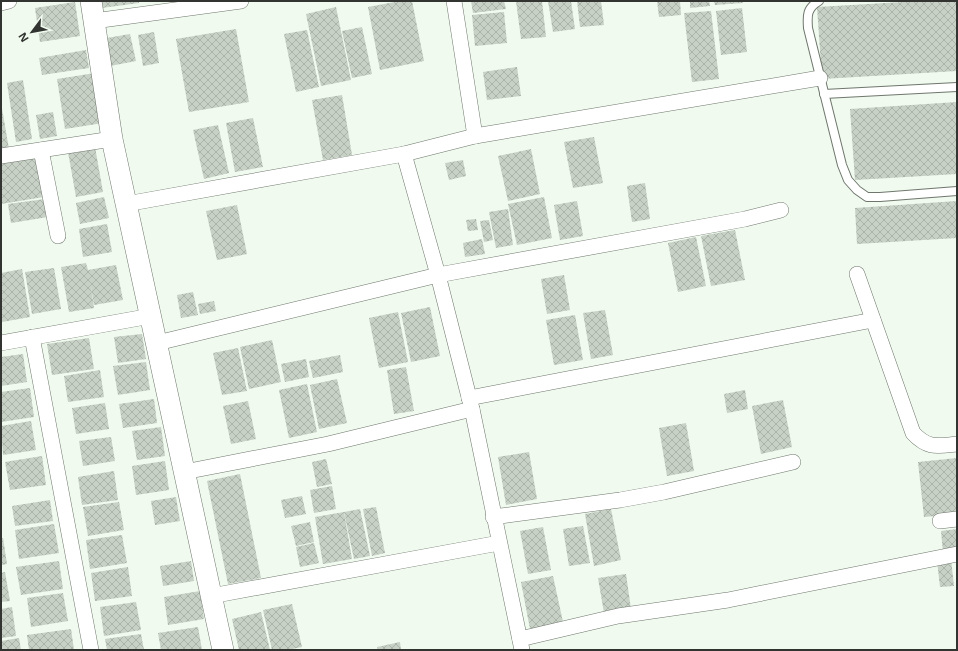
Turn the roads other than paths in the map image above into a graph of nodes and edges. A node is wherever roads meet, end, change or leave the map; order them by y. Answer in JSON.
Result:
{"nodes":[{"id":1,"x":9,"y":1,"type":"edge"},
{"id":2,"x":241,"y":1,"type":"edge"},
{"id":3,"x":454,"y":1,"type":"edge"},
{"id":4,"x":819,"y":1,"type":"edge"},
{"id":5,"x":1,"y":3,"type":"edge"},
{"id":6,"x":93,"y":11,"type":"edge"},
{"id":7,"x":820,"y":78,"type":"junction"},
{"id":8,"x":957,"y":87,"type":"edge"},
{"id":9,"x":824,"y":94,"type":"junction"},
{"id":10,"x":475,"y":136,"type":"junction"},
{"id":11,"x":112,"y":139,"type":"junction"},
{"id":12,"x":41,"y":150,"type":"junction"},
{"id":13,"x":404,"y":154,"type":"junction"},
{"id":14,"x":1,"y":156,"type":"edge"},
{"id":15,"x":957,"y":191,"type":"edge"},
{"id":16,"x":126,"y":204,"type":"junction"},
{"id":17,"x":781,"y":210,"type":"dead end"},
{"id":18,"x":58,"y":236,"type":"dead end"},
{"id":19,"x":857,"y":274,"type":"dead end"},
{"id":20,"x":438,"y":275,"type":"junction"},
{"id":21,"x":151,"y":316,"type":"junction"},
{"id":22,"x":874,"y":320,"type":"junction"},
{"id":23,"x":32,"y":337,"type":"junction"},
{"id":24,"x":1,"y":343,"type":"edge"},
{"id":25,"x":157,"y":343,"type":"junction"},
{"id":26,"x":471,"y":404,"type":"junction"},
{"id":27,"x":957,"y":444,"type":"edge"},
{"id":28,"x":793,"y":462,"type":"dead end"},
{"id":29,"x":184,"y":472,"type":"junction"},
{"id":30,"x":494,"y":516,"type":"junction"},
{"id":31,"x":957,"y":519,"type":"edge"},
{"id":32,"x":940,"y":521,"type":"dead end"},
{"id":33,"x":499,"y":543,"type":"junction"},
{"id":34,"x":957,"y":554,"type":"edge"},
{"id":35,"x":211,"y":596,"type":"junction"},
{"id":36,"x":521,"y":644,"type":"edge"},
{"id":37,"x":91,"y":650,"type":"edge"},
{"id":38,"x":223,"y":650,"type":"edge"}],
"edges":[{"from":1,"to":5,"type":"street"},
{"from":2,"to":6,"type":"street"},
{"from":3,"to":10,"type":"street"},
{"from":4,"to":7,"type":"lane"},
{"from":6,"to":11,"type":"street"},
{"from":7,"to":9,"type":"lane"},
{"from":7,"to":10,"type":"street"},
{"from":8,"to":9,"type":"lane"},
{"from":9,"to":15,"type":"lane"},
{"from":10,"to":13,"type":"street"},
{"from":11,"to":12,"type":"street"},
{"from":11,"to":16,"type":"street"},
{"from":12,"to":14,"type":"street"},
{"from":12,"to":18,"type":"street"},
{"from":13,"to":16,"type":"street"},
{"from":13,"to":20,"type":"street"},
{"from":16,"to":21,"type":"street"},
{"from":17,"to":20,"type":"street"},
{"from":19,"to":22,"type":"street"},
{"from":20,"to":25,"type":"street"},
{"from":20,"to":26,"type":"street"},
{"from":21,"to":23,"type":"street"},
{"from":21,"to":25,"type":"street"},
{"from":22,"to":26,"type":"street"},
{"from":22,"to":27,"type":"street"},
{"from":23,"to":24,"type":"street"},
{"from":23,"to":37,"type":"street"},
{"from":25,"to":29,"type":"street"},
{"from":26,"to":29,"type":"street"},
{"from":26,"to":30,"type":"street"},
{"from":28,"to":30,"type":"street"},
{"from":29,"to":35,"type":"street"},
{"from":30,"to":33,"type":"street"},
{"from":31,"to":32,"type":"street"},
{"from":33,"to":35,"type":"street"},
{"from":33,"to":36,"type":"street"},
{"from":34,"to":36,"type":"street"},
{"from":35,"to":38,"type":"street"}]}
